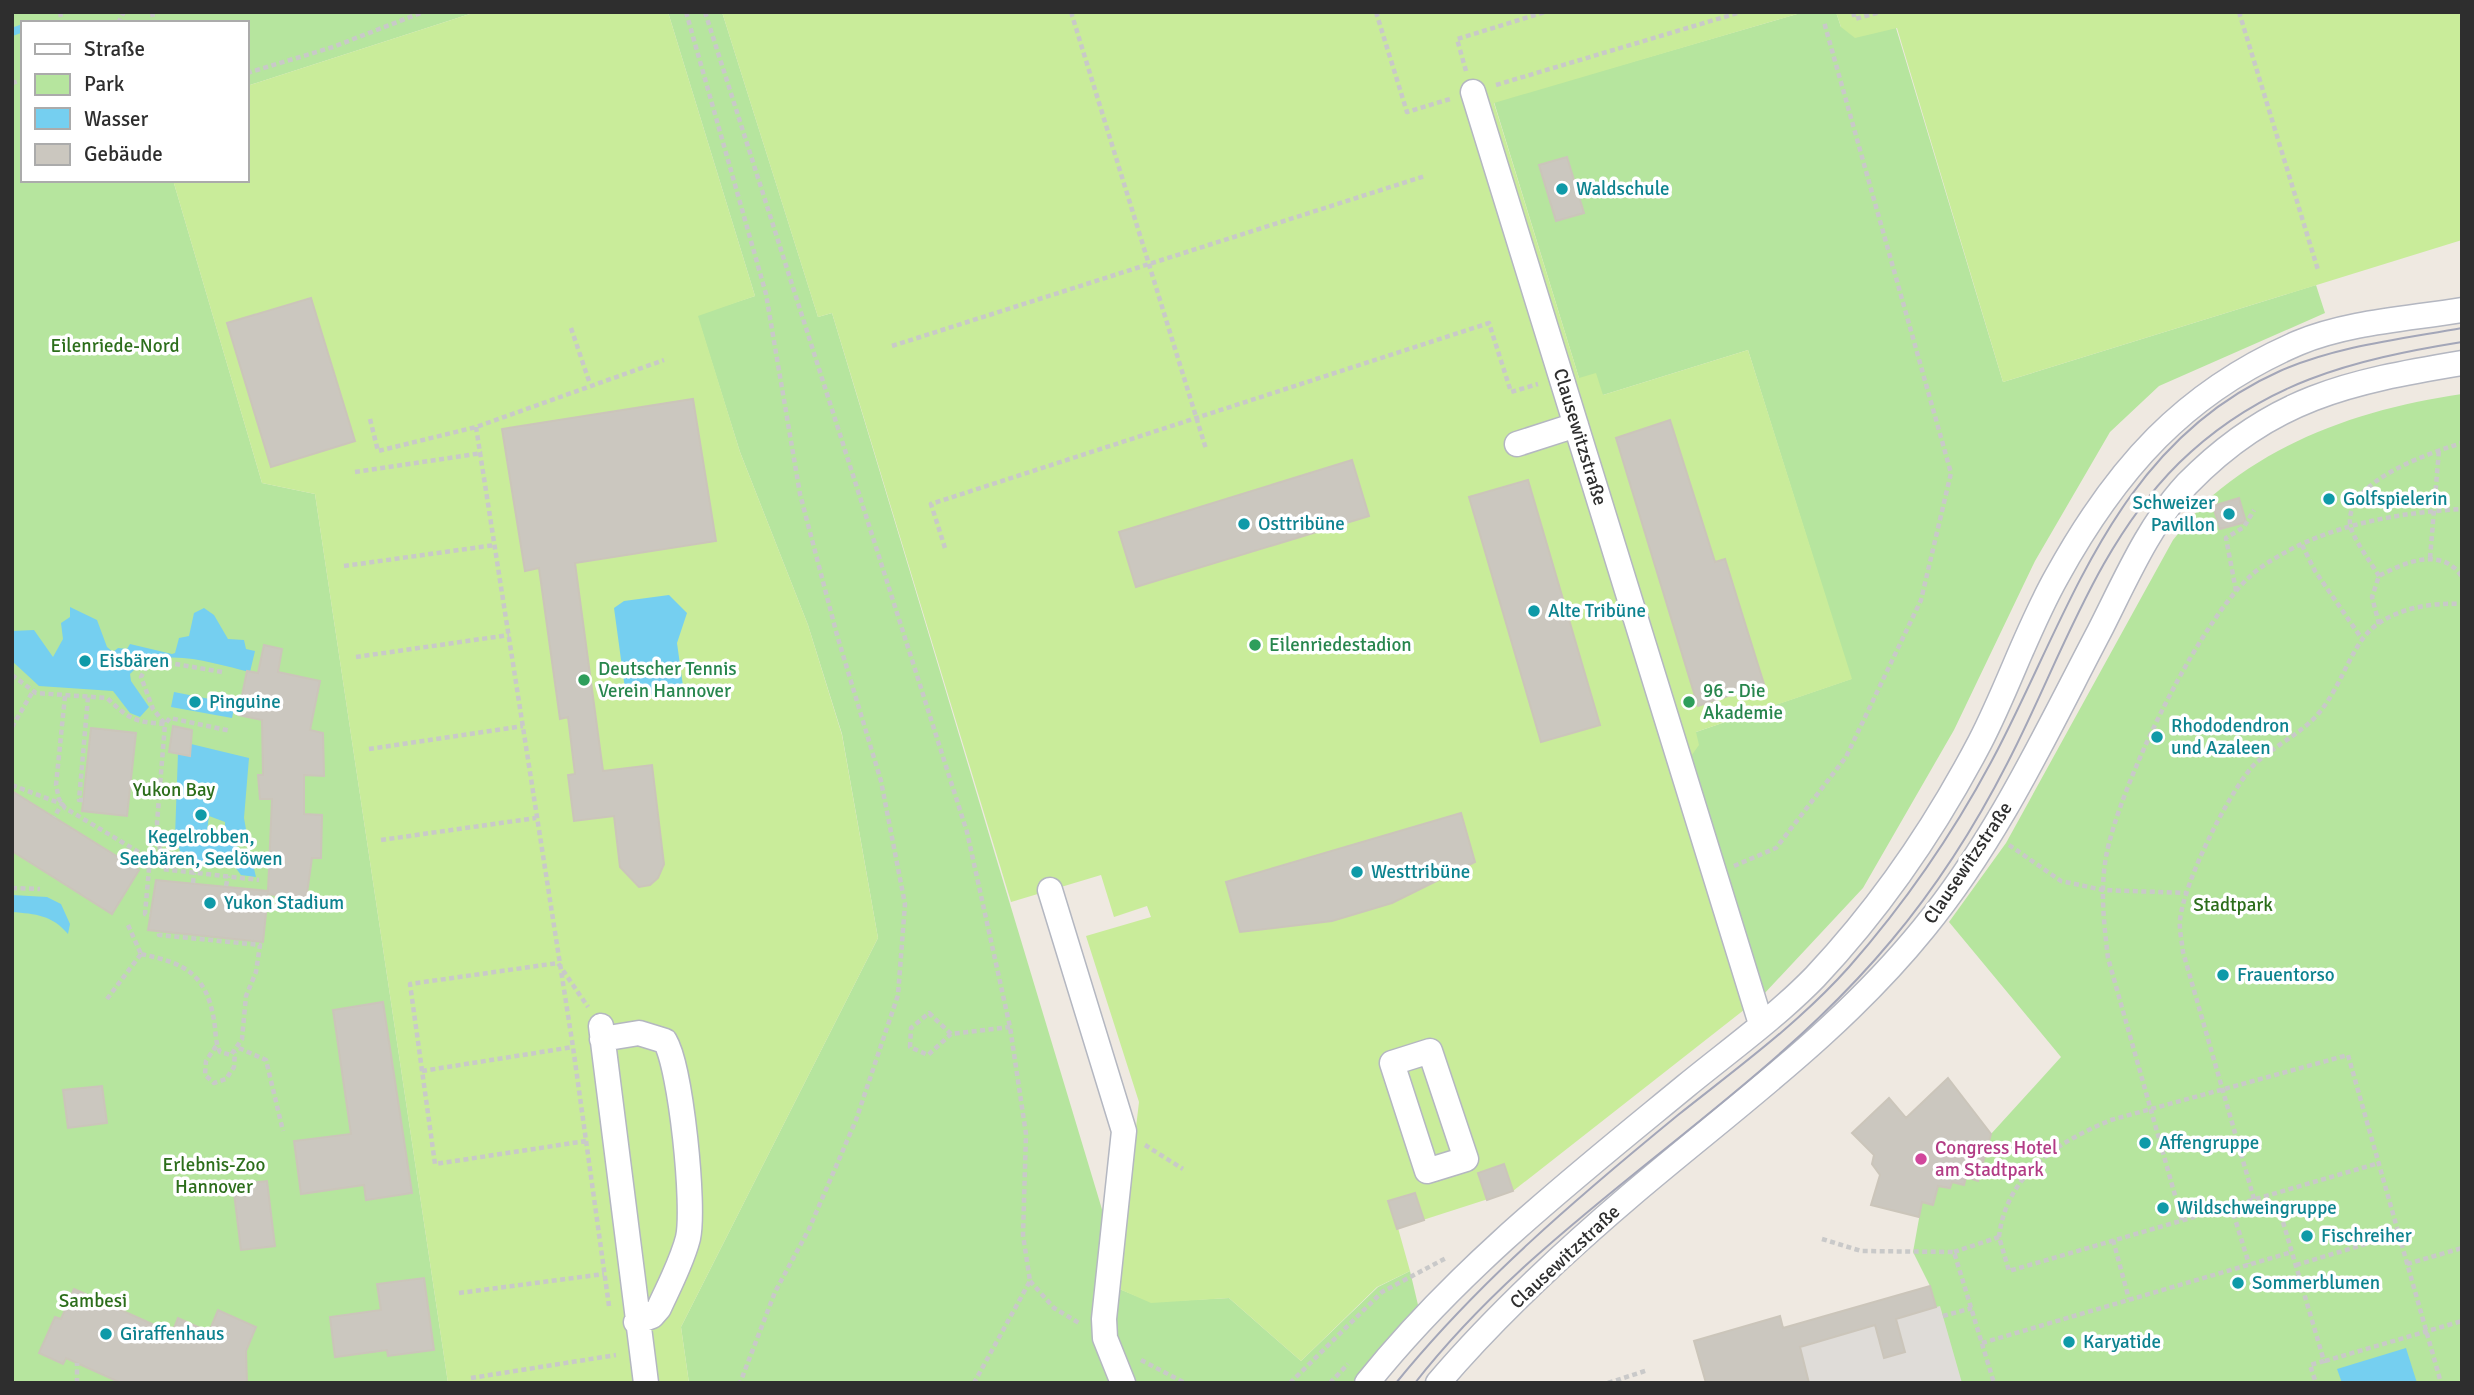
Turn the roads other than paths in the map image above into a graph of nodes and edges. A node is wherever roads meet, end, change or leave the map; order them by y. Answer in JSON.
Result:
{"nodes":[{"id":1,"x":1473,"y":92,"type":"road end"},
{"id":2,"x":2462,"y":310,"type":"edge"},
{"id":3,"x":2462,"y":363,"type":"edge"},
{"id":4,"x":1576,"y":425,"type":"junction"},
{"id":5,"x":1517,"y":444,"type":"dead end"},
{"id":6,"x":1050,"y":890,"type":"dead end"},
{"id":7,"x":1761,"y":1024,"type":"junction"},
{"id":8,"x":636,"y":1322,"type":"junction"},
{"id":9,"x":646,"y":1383,"type":"edge"},
{"id":10,"x":1123,"y":1383,"type":"edge"},
{"id":11,"x":1367,"y":1383,"type":"edge"},
{"id":12,"x":1438,"y":1383,"type":"edge"}],
"edges":[{"from":1,"to":4,"type":"street","name":"Clausewitzstraße"},
{"from":2,"to":7,"type":"street"},
{"from":3,"to":12,"type":"street","name":"Clausewitzstraße"},
{"from":4,"to":5,"type":"street"},
{"from":4,"to":7,"type":"street","name":"Clausewitzstraße"},
{"from":6,"to":10,"type":"street"},
{"from":7,"to":11,"type":"street"},
{"from":8,"to":8,"type":"street"},
{"from":8,"to":9,"type":"street"}]}
